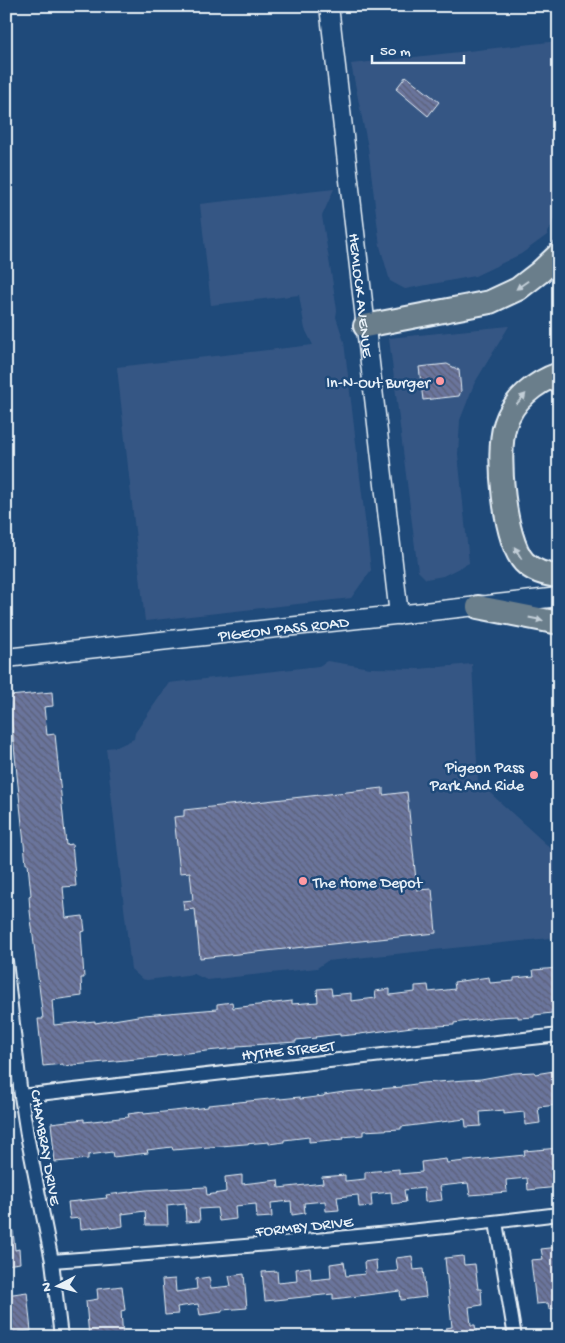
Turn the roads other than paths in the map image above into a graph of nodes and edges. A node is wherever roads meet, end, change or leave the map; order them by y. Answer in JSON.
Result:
{"nodes":[{"id":1,"x":329,"y":6,"type":"edge"},
{"id":2,"x":559,"y":254,"type":"edge"},
{"id":3,"x":365,"y":326,"type":"junction"},
{"id":4,"x":559,"y":374,"type":"edge"},
{"id":5,"x":559,"y":576,"type":"edge"},
{"id":6,"x":559,"y":598,"type":"edge"},
{"id":7,"x":478,"y":607,"type":"junction"},
{"id":8,"x":399,"y":615,"type":"junction"},
{"id":9,"x":559,"y":623,"type":"edge"},
{"id":10,"x":6,"y":658,"type":"edge"},
{"id":11,"x":6,"y":961,"type":"edge"},
{"id":12,"x":559,"y":1035,"type":"edge"},
{"id":13,"x":21,"y":1096,"type":"junction"},
{"id":14,"x":559,"y":1214,"type":"edge"},
{"id":15,"x":496,"y":1222,"type":"junction"},
{"id":16,"x":52,"y":1261,"type":"junction"},
{"id":17,"x":61,"y":1337,"type":"edge"},
{"id":18,"x":515,"y":1337,"type":"edge"}],
"edges":[{"from":1,"to":3,"type":"main road","name":"HEMLOCK AVENUE"},
{"from":2,"to":3,"type":"highway","one_way":true},
{"from":3,"to":8,"type":"main road","name":"HEMLOCK AVENUE"},
{"from":5,"to":4,"type":"highway","one_way":true},
{"from":6,"to":7,"type":"main road","name":"PIGEON PASS ROAD"},
{"from":7,"to":8,"type":"main road","name":"PIGEON PASS ROAD"},
{"from":7,"to":9,"type":"highway","one_way":true},
{"from":8,"to":10,"type":"main road","name":"PIGEON PASS ROAD"},
{"from":11,"to":13,"type":"street","name":"CHAMBRAY DRIVE"},
{"from":12,"to":13,"type":"street","name":"HYTHE STREET"},
{"from":13,"to":16,"type":"street","name":"CHAMBRAY DRIVE"},
{"from":14,"to":15,"type":"street","name":"FORMBY DRIVE"},
{"from":15,"to":16,"type":"street","name":"FORMBY DRIVE"},
{"from":15,"to":18,"type":"street"},
{"from":16,"to":17,"type":"street","name":"CHAMBRAY DRIVE"}]}
